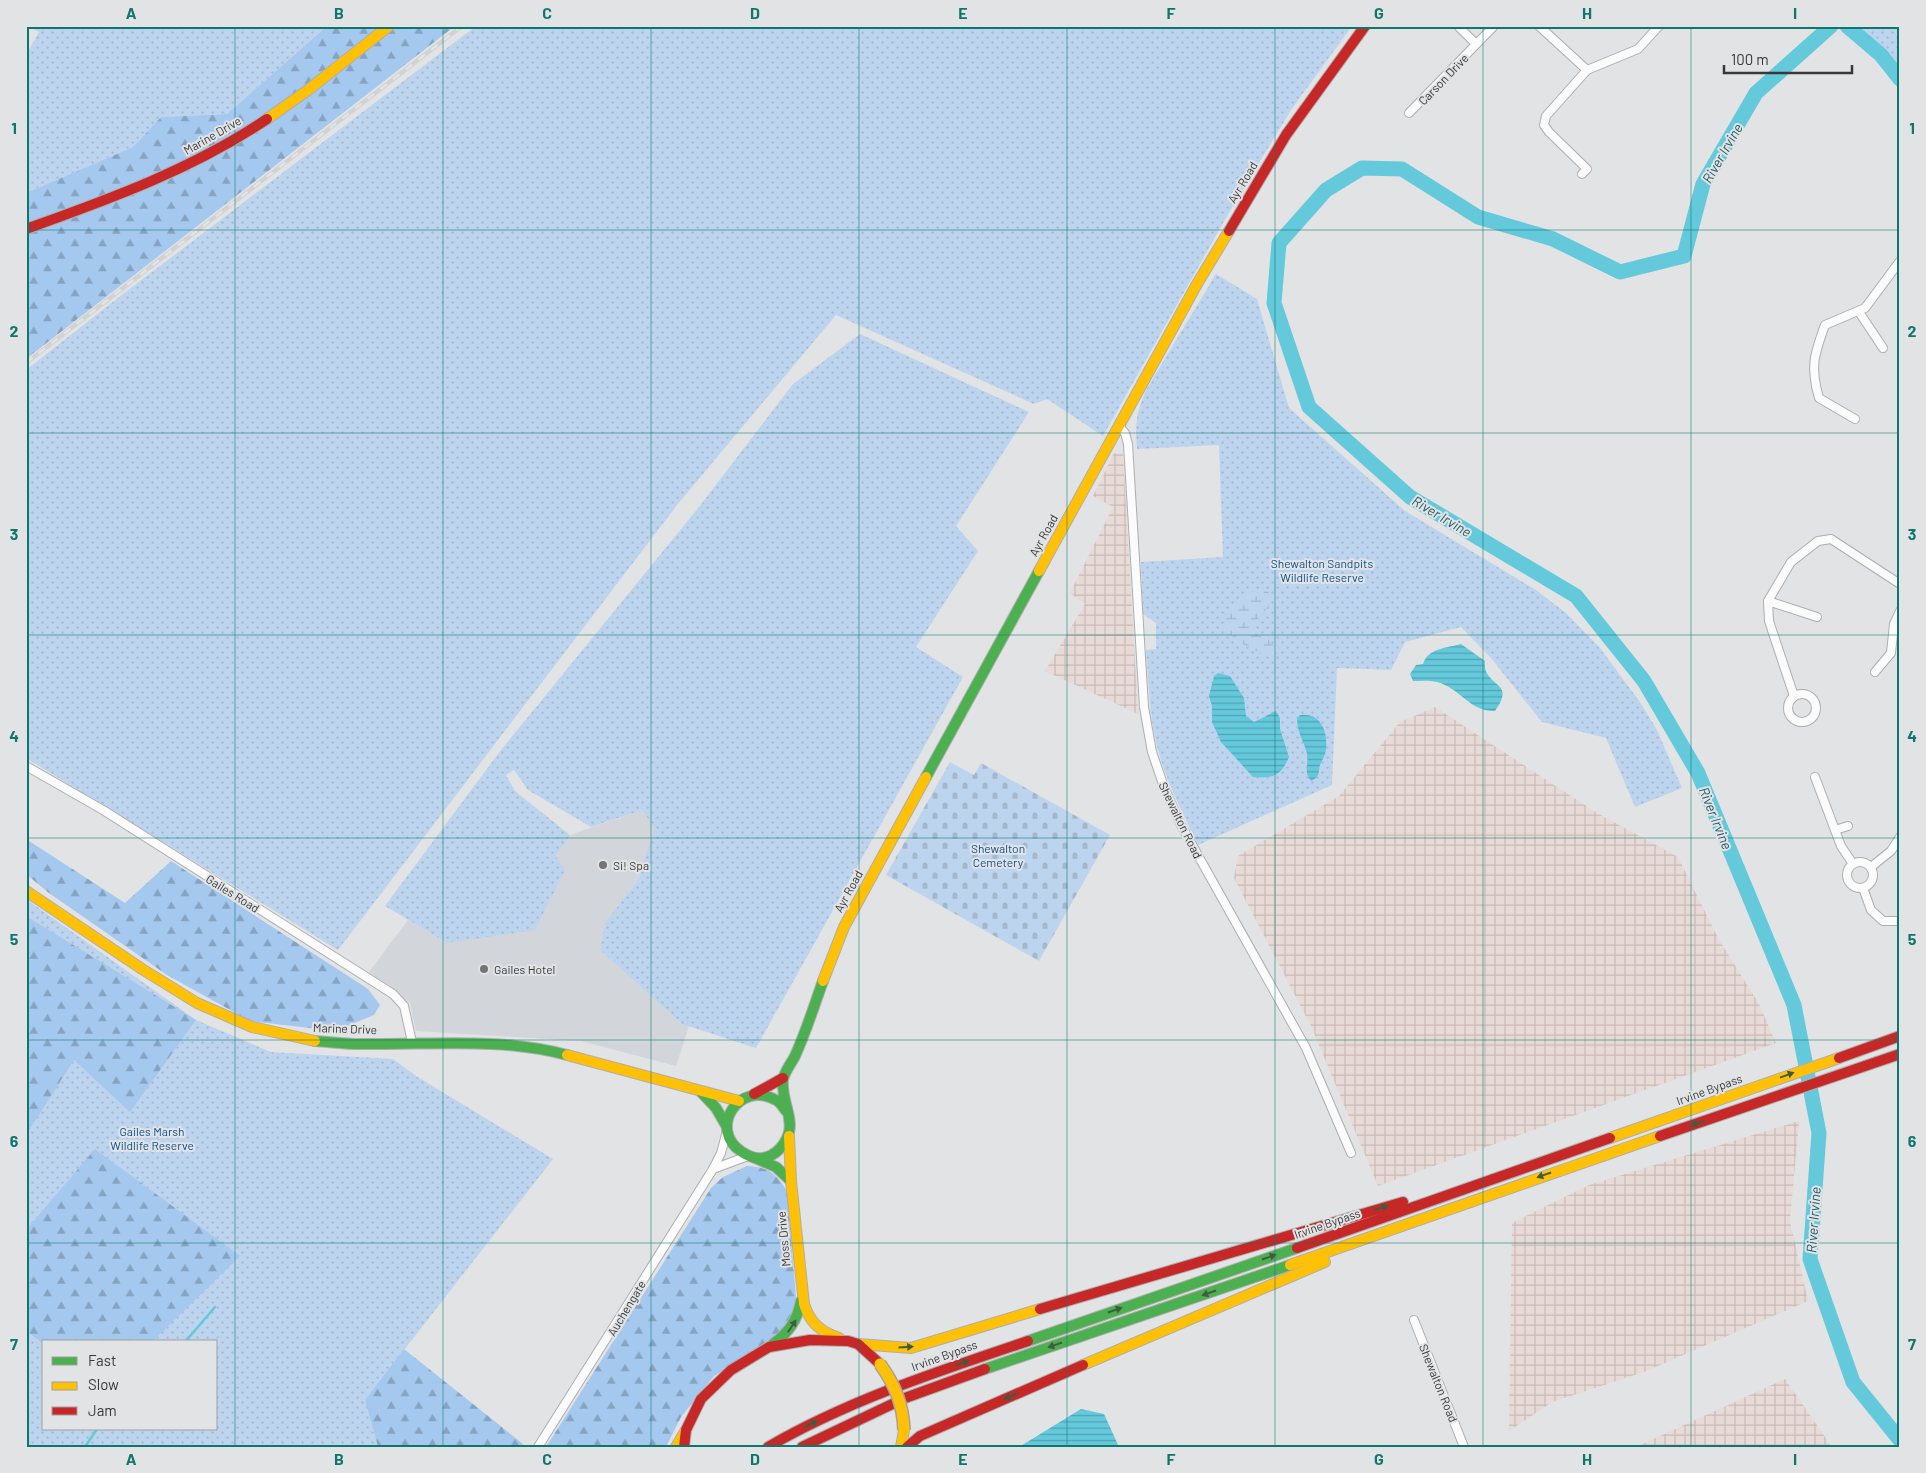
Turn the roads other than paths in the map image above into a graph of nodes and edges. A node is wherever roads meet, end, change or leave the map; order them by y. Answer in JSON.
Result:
{"nodes":[{"id":1,"x":390,"y":26,"type":"edge"},
{"id":2,"x":1365,"y":26,"type":"edge"},
{"id":3,"x":1458,"y":26,"type":"edge"},
{"id":4,"x":1494,"y":26,"type":"edge"},
{"id":5,"x":1539,"y":26,"type":"edge"},
{"id":6,"x":1659,"y":26,"type":"edge"},
{"id":7,"x":1476,"y":44,"type":"junction"},
{"id":8,"x":1587,"y":70,"type":"junction"},
{"id":9,"x":1409,"y":114,"type":"dead end"},
{"id":10,"x":1582,"y":174,"type":"dead end"},
{"id":11,"x":26,"y":229,"type":"edge"},
{"id":12,"x":1900,"y":261,"type":"edge"},
{"id":13,"x":1859,"y":312,"type":"junction"},
{"id":14,"x":1883,"y":348,"type":"dead end"},
{"id":15,"x":1855,"y":419,"type":"dead end"},
{"id":16,"x":1119,"y":426,"type":"junction"},
{"id":17,"x":1900,"y":584,"type":"edge"},
{"id":18,"x":1768,"y":601,"type":"junction"},
{"id":19,"x":1900,"y":611,"type":"edge"},
{"id":20,"x":1817,"y":617,"type":"dead end"},
{"id":21,"x":1875,"y":672,"type":"dead end"},
{"id":22,"x":1794,"y":696,"type":"dead end"},
{"id":23,"x":26,"y":766,"type":"edge"},
{"id":24,"x":1815,"y":777,"type":"dead end"},
{"id":25,"x":1848,"y":826,"type":"dead end"},
{"id":26,"x":1835,"y":830,"type":"junction"},
{"id":27,"x":1899,"y":838,"type":"edge"},
{"id":28,"x":1853,"y":864,"type":"junction"},
{"id":29,"x":1871,"y":867,"type":"junction"},
{"id":30,"x":1863,"y":888,"type":"junction"},
{"id":31,"x":26,"y":891,"type":"edge"},
{"id":32,"x":1900,"y":921,"type":"edge"},
{"id":33,"x":1900,"y":1036,"type":"edge"},
{"id":34,"x":412,"y":1042,"type":"junction"},
{"id":35,"x":1900,"y":1054,"type":"edge"},
{"id":36,"x":783,"y":1078,"type":"junction"},
{"id":37,"x":698,"y":1090,"type":"junction"},
{"id":38,"x":744,"y":1099,"type":"junction"},
{"id":39,"x":786,"y":1111,"type":"junction"},
{"id":40,"x":727,"y":1129,"type":"junction"},
{"id":41,"x":789,"y":1133,"type":"junction"},
{"id":42,"x":1351,"y":1153,"type":"dead end"},
{"id":43,"x":750,"y":1157,"type":"junction"},
{"id":44,"x":713,"y":1169,"type":"junction"},
{"id":45,"x":1524,"y":1169,"type":"junction"},
{"id":46,"x":791,"y":1181,"type":"junction"},
{"id":47,"x":1443,"y":1213,"type":"junction"},
{"id":48,"x":802,"y":1296,"type":"junction"},
{"id":49,"x":1414,"y":1320,"type":"dead end"},
{"id":50,"x":853,"y":1343,"type":"junction"},
{"id":51,"x":769,"y":1347,"type":"junction"},
{"id":52,"x":686,"y":1430,"type":"junction"},
{"id":53,"x":538,"y":1447,"type":"edge"},
{"id":54,"x":676,"y":1447,"type":"edge"},
{"id":55,"x":684,"y":1447,"type":"edge"},
{"id":56,"x":768,"y":1447,"type":"edge"},
{"id":57,"x":802,"y":1447,"type":"edge"},
{"id":58,"x":901,"y":1447,"type":"edge"},
{"id":59,"x":907,"y":1447,"type":"edge"},
{"id":60,"x":1464,"y":1447,"type":"edge"}],
"edges":[{"from":1,"to":11,"type":"main road","name":"Marine Drive"},
{"from":2,"to":16,"type":"main road","name":"Ayr Road"},
{"from":3,"to":7,"type":"street","name":"Carson Drive"},
{"from":4,"to":7,"type":"street","name":"Carson Drive"},
{"from":5,"to":8,"type":"street"},
{"from":6,"to":8,"type":"street"},
{"from":7,"to":9,"type":"street","name":"Carson Drive"},
{"from":8,"to":10,"type":"street"},
{"from":12,"to":13,"type":"street"},
{"from":13,"to":14,"type":"street"},
{"from":13,"to":15,"type":"street"},
{"from":16,"to":36,"type":"main road","name":"Ayr Road"},
{"from":16,"to":42,"type":"street","name":"Shewalton Road"},
{"from":17,"to":18,"type":"street"},
{"from":18,"to":20,"type":"street"},
{"from":18,"to":22,"type":"street"},
{"from":19,"to":21,"type":"street"},
{"from":23,"to":34,"type":"street","name":"Gailes Road"},
{"from":24,"to":26,"type":"street"},
{"from":25,"to":26,"type":"street"},
{"from":26,"to":28,"type":"street"},
{"from":27,"to":29,"type":"street"},
{"from":28,"to":29,"type":"street"},
{"from":28,"to":30,"type":"street"},
{"from":29,"to":30,"type":"street"},
{"from":30,"to":32,"type":"street"},
{"from":31,"to":34,"type":"main road","name":"Marine Drive"},
{"from":45,"to":33,"type":"main road","name":"Irvine Bypass","one_way":true},
{"from":34,"to":37,"type":"main road","name":"Marine Drive"},
{"from":35,"to":47,"type":"main road","one_way":true},
{"from":36,"to":38,"type":"main road"},
{"from":36,"to":39,"type":"main road"},
{"from":37,"to":38,"type":"main road","name":"Marine Drive"},
{"from":37,"to":40,"type":"main road","name":"Marine Drive"},
{"from":38,"to":39,"type":"main road"},
{"from":38,"to":40,"type":"main road"},
{"from":39,"to":41,"type":"main road"},
{"from":40,"to":43,"type":"main road"},
{"from":40,"to":44,"type":"street","name":"Auchengate"},
{"from":41,"to":43,"type":"main road"},
{"from":41,"to":46,"type":"main road","name":"Moss Drive"},
{"from":43,"to":44,"type":"street"},
{"from":43,"to":46,"type":"main road"},
{"from":44,"to":53,"type":"street","name":"Auchengate"},
{"from":50,"to":45,"type":"main road","one_way":true},
{"from":56,"to":45,"type":"main road","name":"Irvine Bypass","one_way":true},
{"from":46,"to":48,"type":"main road","name":"Moss Drive"},
{"from":47,"to":57,"type":"main road","one_way":true},
{"from":47,"to":59,"type":"main road","one_way":true},
{"from":48,"to":50,"type":"main road","name":"Moss Drive"},
{"from":51,"to":48,"type":"main road","name":"Moss Drive","one_way":true},
{"from":49,"to":60,"type":"street","name":"Shewalton Road"},
{"from":50,"to":51,"type":"main road"},
{"from":50,"to":58,"type":"main road","bridge":true},
{"from":51,"to":52,"type":"main road"},
{"from":52,"to":54,"type":"main road"},
{"from":52,"to":55,"type":"main road"}]}
